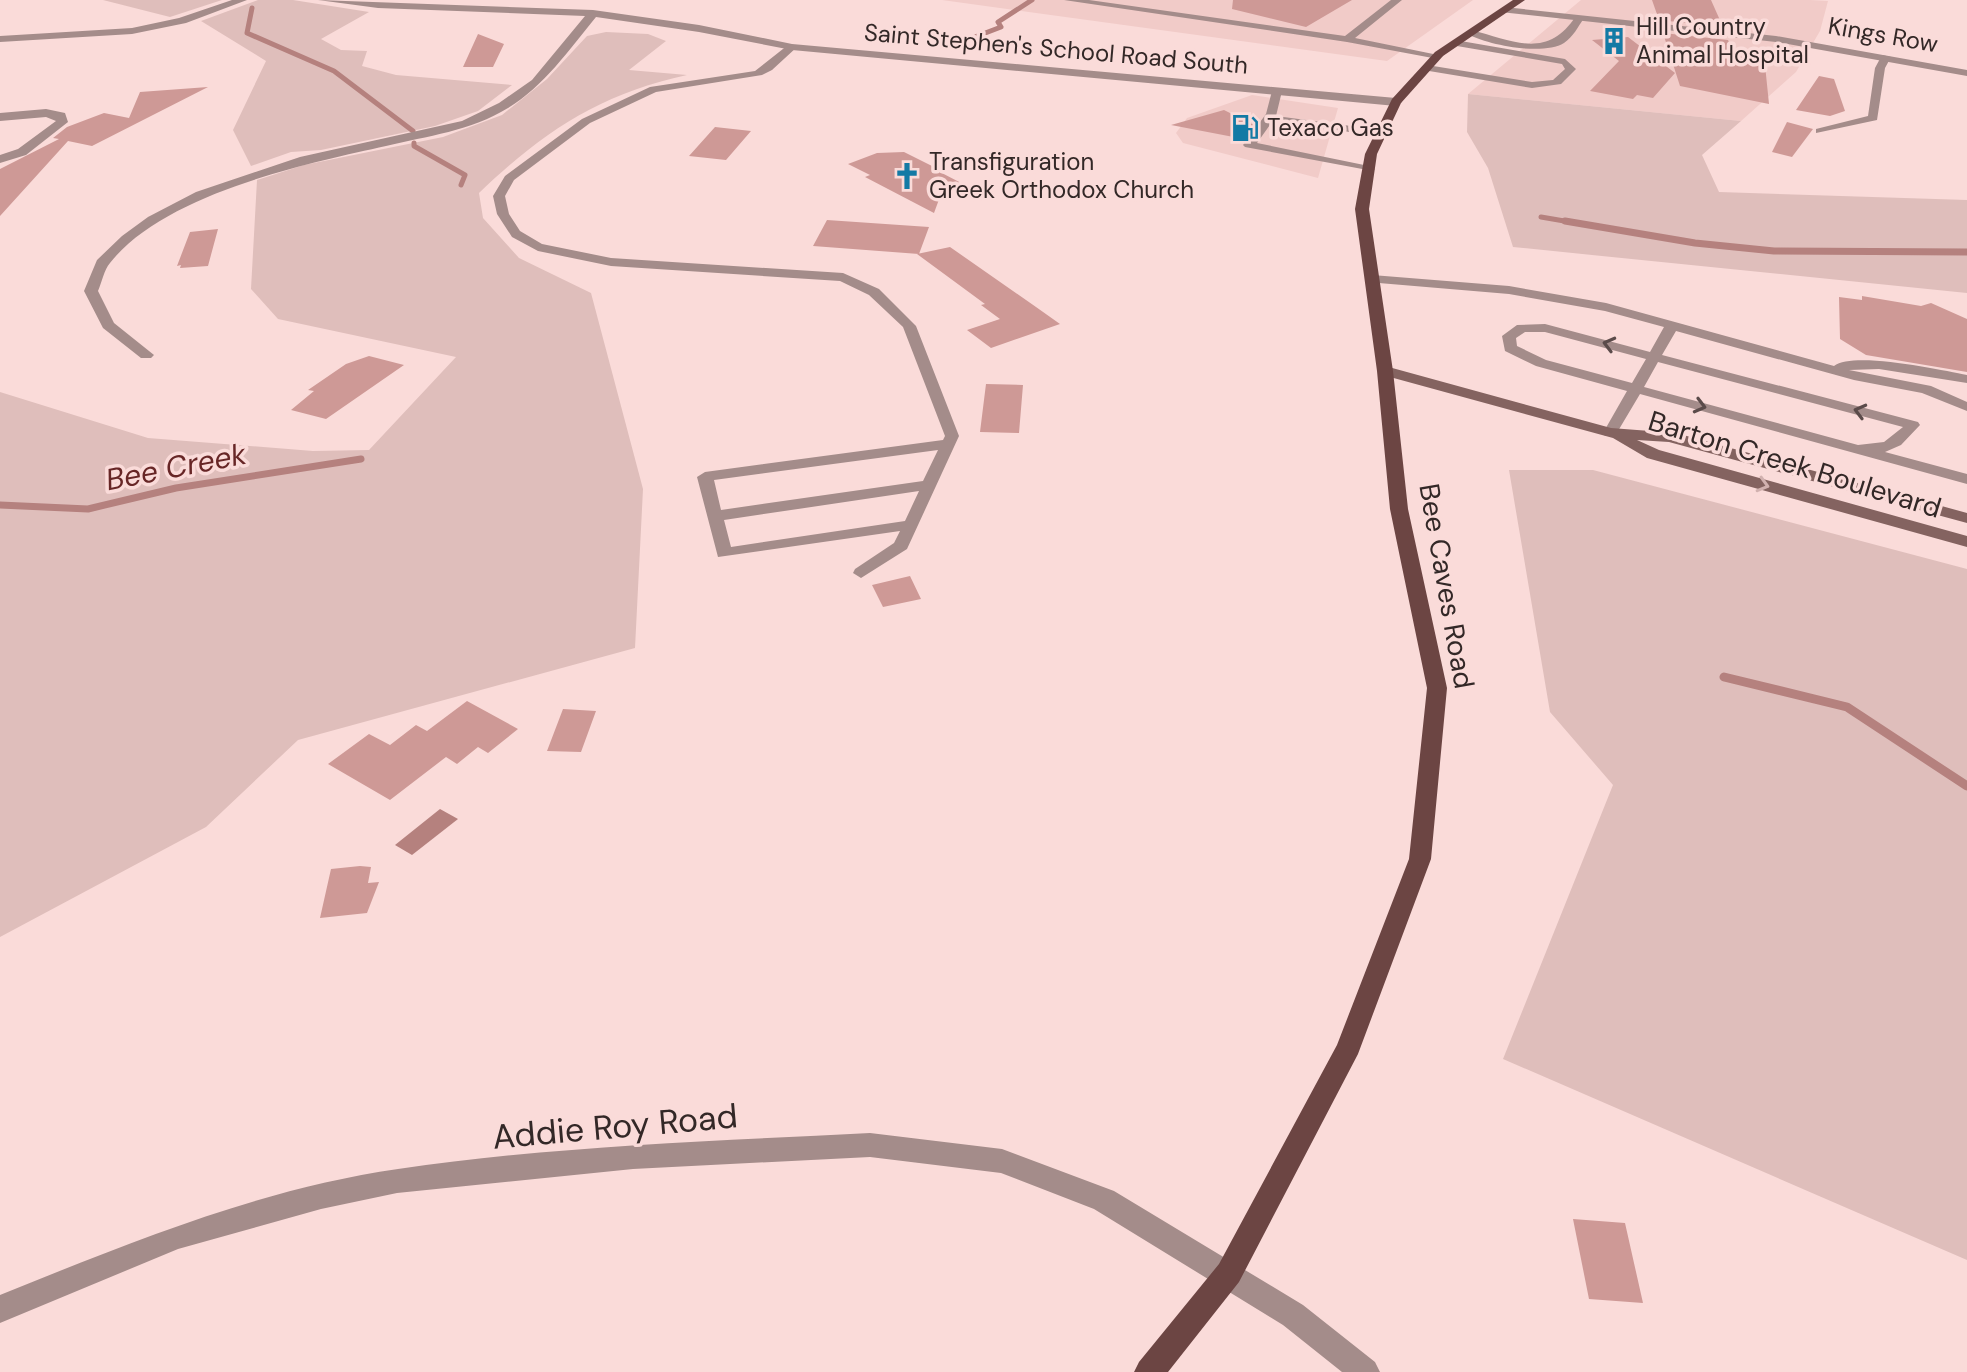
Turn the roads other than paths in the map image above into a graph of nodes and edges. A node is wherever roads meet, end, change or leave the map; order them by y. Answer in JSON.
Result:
{"nodes":[{"id":1,"x":242,"y":0,"type":"edge"},
{"id":2,"x":323,"y":0,"type":"edge"},
{"id":3,"x":1069,"y":0,"type":"edge"},
{"id":4,"x":1397,"y":0,"type":"edge"},
{"id":5,"x":1512,"y":3,"type":"edge"},
{"id":6,"x":619,"y":7,"type":"dead end"},
{"id":7,"x":601,"y":13,"type":"junction"},
{"id":8,"x":1579,"y":18,"type":"junction"},
{"id":9,"x":1471,"y":33,"type":"junction"},
{"id":10,"x":0,"y":39,"type":"edge"},
{"id":11,"x":1347,"y":39,"type":"junction"},
{"id":12,"x":1455,"y":43,"type":"junction"},
{"id":13,"x":792,"y":47,"type":"junction"},
{"id":14,"x":1438,"y":56,"type":"junction"},
{"id":15,"x":1886,"y":57,"type":"junction"},
{"id":16,"x":1427,"y":68,"type":"junction"},
{"id":17,"x":1967,"y":73,"type":"edge"},
{"id":18,"x":1277,"y":91,"type":"junction"},
{"id":19,"x":1396,"y":102,"type":"junction"},
{"id":20,"x":0,"y":117,"type":"edge"},
{"id":21,"x":1269,"y":118,"type":"junction"},
{"id":22,"x":1820,"y":131,"type":"dead end"},
{"id":23,"x":1381,"y":133,"type":"junction"},
{"id":24,"x":0,"y":159,"type":"edge"},
{"id":25,"x":1369,"y":169,"type":"junction"},
{"id":26,"x":1372,"y":279,"type":"junction"},
{"id":27,"x":1673,"y":324,"type":"junction"},
{"id":28,"x":146,"y":355,"type":"dead end"},
{"id":29,"x":1654,"y":356,"type":"junction"},
{"id":30,"x":1818,"y":365,"type":"junction"},
{"id":31,"x":1385,"y":371,"type":"junction"},
{"id":32,"x":1967,"y":379,"type":"edge"},
{"id":33,"x":1635,"y":388,"type":"junction"},
{"id":34,"x":1967,"y":407,"type":"edge"},
{"id":35,"x":1610,"y":433,"type":"junction"},
{"id":36,"x":1898,"y":443,"type":"junction"},
{"id":37,"x":948,"y":444,"type":"junction"},
{"id":38,"x":1859,"y":449,"type":"junction"},
{"id":39,"x":1941,"y":472,"type":"junction"},
{"id":40,"x":1967,"y":479,"type":"edge"},
{"id":41,"x":929,"y":485,"type":"junction"},
{"id":42,"x":715,"y":516,"type":"junction"},
{"id":43,"x":1967,"y":518,"type":"edge"},
{"id":44,"x":910,"y":525,"type":"junction"},
{"id":45,"x":1967,"y":542,"type":"edge"},
{"id":46,"x":861,"y":573,"type":"dead end"},
{"id":47,"x":1229,"y":1273,"type":"junction"},
{"id":48,"x":0,"y":1309,"type":"edge"},
{"id":49,"x":1149,"y":1372,"type":"edge"},
{"id":50,"x":1365,"y":1372,"type":"edge"}],
"edges":[{"from":1,"to":10,"type":"street"},
{"from":2,"to":7,"type":"street","name":"Saint Stephen's School Road South"},
{"from":3,"to":11,"type":"lane"},
{"from":4,"to":11,"type":"lane"},
{"from":5,"to":8,"type":"street","name":"Kings Row"},
{"from":5,"to":9,"type":"main road","name":"Bee Caves Road"},
{"from":6,"to":7,"type":"street"},
{"from":7,"to":13,"type":"street","name":"Saint Stephen's School Road South"},
{"from":7,"to":28,"type":"street"},
{"from":8,"to":9,"type":"lane"},
{"from":8,"to":15,"type":"street","name":"Kings Row"},
{"from":9,"to":12,"type":"main road","name":"Bee Caves Road"},
{"from":11,"to":14,"type":"lane"},
{"from":12,"to":14,"type":"main road","name":"Bee Caves Road"},
{"from":12,"to":16,"type":"lane"},
{"from":13,"to":18,"type":"street","name":"Saint Stephen's School Road South"},
{"from":13,"to":37,"type":"lane"},
{"from":14,"to":16,"type":"main road","name":"Bee Caves Road"},
{"from":15,"to":17,"type":"street","name":"Kings Row"},
{"from":15,"to":22,"type":"lane"},
{"from":16,"to":19,"type":"main road","name":"Bee Caves Road"},
{"from":18,"to":19,"type":"street","name":"Saint Stephen's School Road South"},
{"from":18,"to":21,"type":"lane"},
{"from":19,"to":23,"type":"main road","name":"Bee Caves Road"},
{"from":20,"to":24,"type":"street"},
{"from":21,"to":23,"type":"lane"},
{"from":21,"to":25,"type":"lane"},
{"from":23,"to":25,"type":"main road","name":"Bee Caves Road"},
{"from":25,"to":26,"type":"main road","name":"Bee Caves Road"},
{"from":26,"to":27,"type":"lane"},
{"from":26,"to":31,"type":"main road","name":"Bee Caves Road"},
{"from":27,"to":29,"type":"lane"},
{"from":27,"to":30,"type":"lane"},
{"from":29,"to":33,"type":"lane"},
{"from":29,"to":33,"type":"lane","one_way":true},
{"from":36,"to":29,"type":"lane","one_way":true},
{"from":30,"to":32,"type":"lane"},
{"from":30,"to":34,"type":"lane"},
{"from":31,"to":35,"type":"street","name":"Barton Creek Boulevard"},
{"from":31,"to":47,"type":"main road","name":"Bee Caves Road"},
{"from":33,"to":35,"type":"lane"},
{"from":33,"to":38,"type":"lane","one_way":true},
{"from":35,"to":43,"type":"street","name":"Barton Creek Boulevard"},
{"from":35,"to":45,"type":"street","name":"Barton Creek Boulevard","one_way":true},
{"from":36,"to":38,"type":"lane"},
{"from":36,"to":39,"type":"lane"},
{"from":37,"to":41,"type":"lane"},
{"from":37,"to":42,"type":"lane"},
{"from":38,"to":39,"type":"lane"},
{"from":39,"to":40,"type":"lane"},
{"from":41,"to":42,"type":"lane"},
{"from":41,"to":44,"type":"lane"},
{"from":42,"to":44,"type":"lane"},
{"from":44,"to":46,"type":"lane"},
{"from":47,"to":48,"type":"street","name":"Addie Roy Road"},
{"from":47,"to":49,"type":"main road","name":"Bee Caves Road"},
{"from":47,"to":50,"type":"street","name":"Addie Roy Road"}]}
